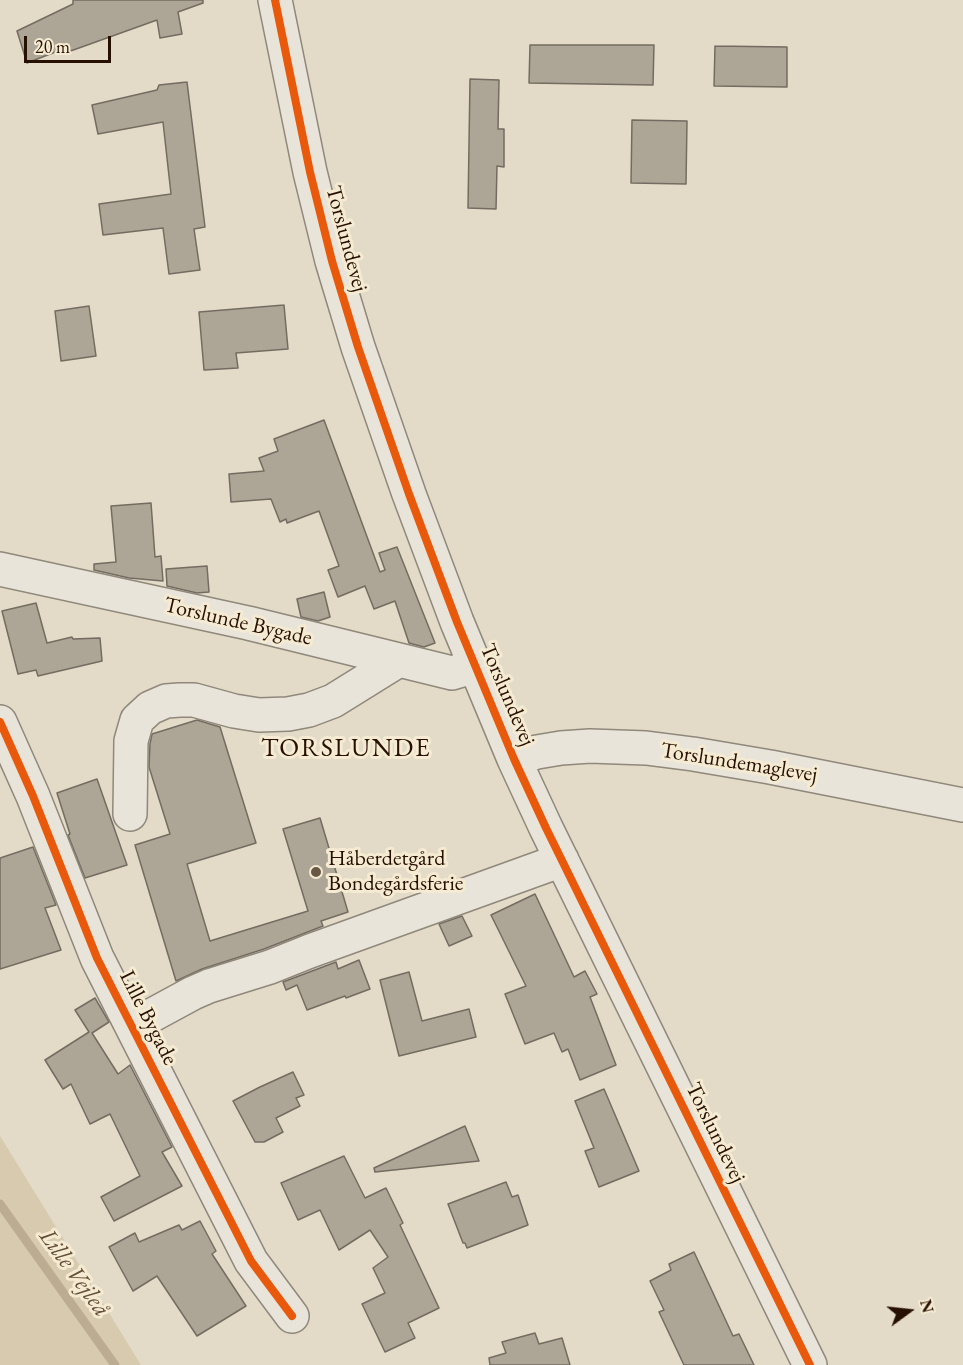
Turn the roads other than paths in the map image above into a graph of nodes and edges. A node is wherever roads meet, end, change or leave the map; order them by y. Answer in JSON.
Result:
{"nodes":[{"id":1,"x":275,"y":0,"type":"edge"},
{"id":2,"x":0,"y":569,"type":"edge"},
{"id":3,"x":399,"y":660,"type":"junction"},
{"id":4,"x":475,"y":666,"type":"junction"},
{"id":5,"x":0,"y":722,"type":"edge"},
{"id":6,"x":514,"y":759,"type":"junction"},
{"id":7,"x":963,"y":805,"type":"edge"},
{"id":8,"x":130,"y":814,"type":"dead end"},
{"id":9,"x":562,"y":860,"type":"junction"},
{"id":10,"x":132,"y":1026,"type":"junction"},
{"id":11,"x":292,"y":1316,"type":"dead end"},
{"id":12,"x":810,"y":1365,"type":"edge"}],
"edges":[{"from":1,"to":4,"type":"street","name":"Torslundevej"},
{"from":2,"to":3,"type":"street","name":"Torslunde Bygade"},
{"from":3,"to":4,"type":"street","name":"Torslunde Bygade"},
{"from":3,"to":8,"type":"street"},
{"from":4,"to":6,"type":"street","name":"Torslundevej"},
{"from":5,"to":10,"type":"street","name":"Lille Bygade"},
{"from":6,"to":7,"type":"street","name":"Torslundemaglevej"},
{"from":6,"to":9,"type":"street","name":"Torslundevej"},
{"from":9,"to":10,"type":"street"},
{"from":9,"to":12,"type":"street","name":"Torslundevej"},
{"from":10,"to":11,"type":"street","name":"Lille Bygade"}]}
